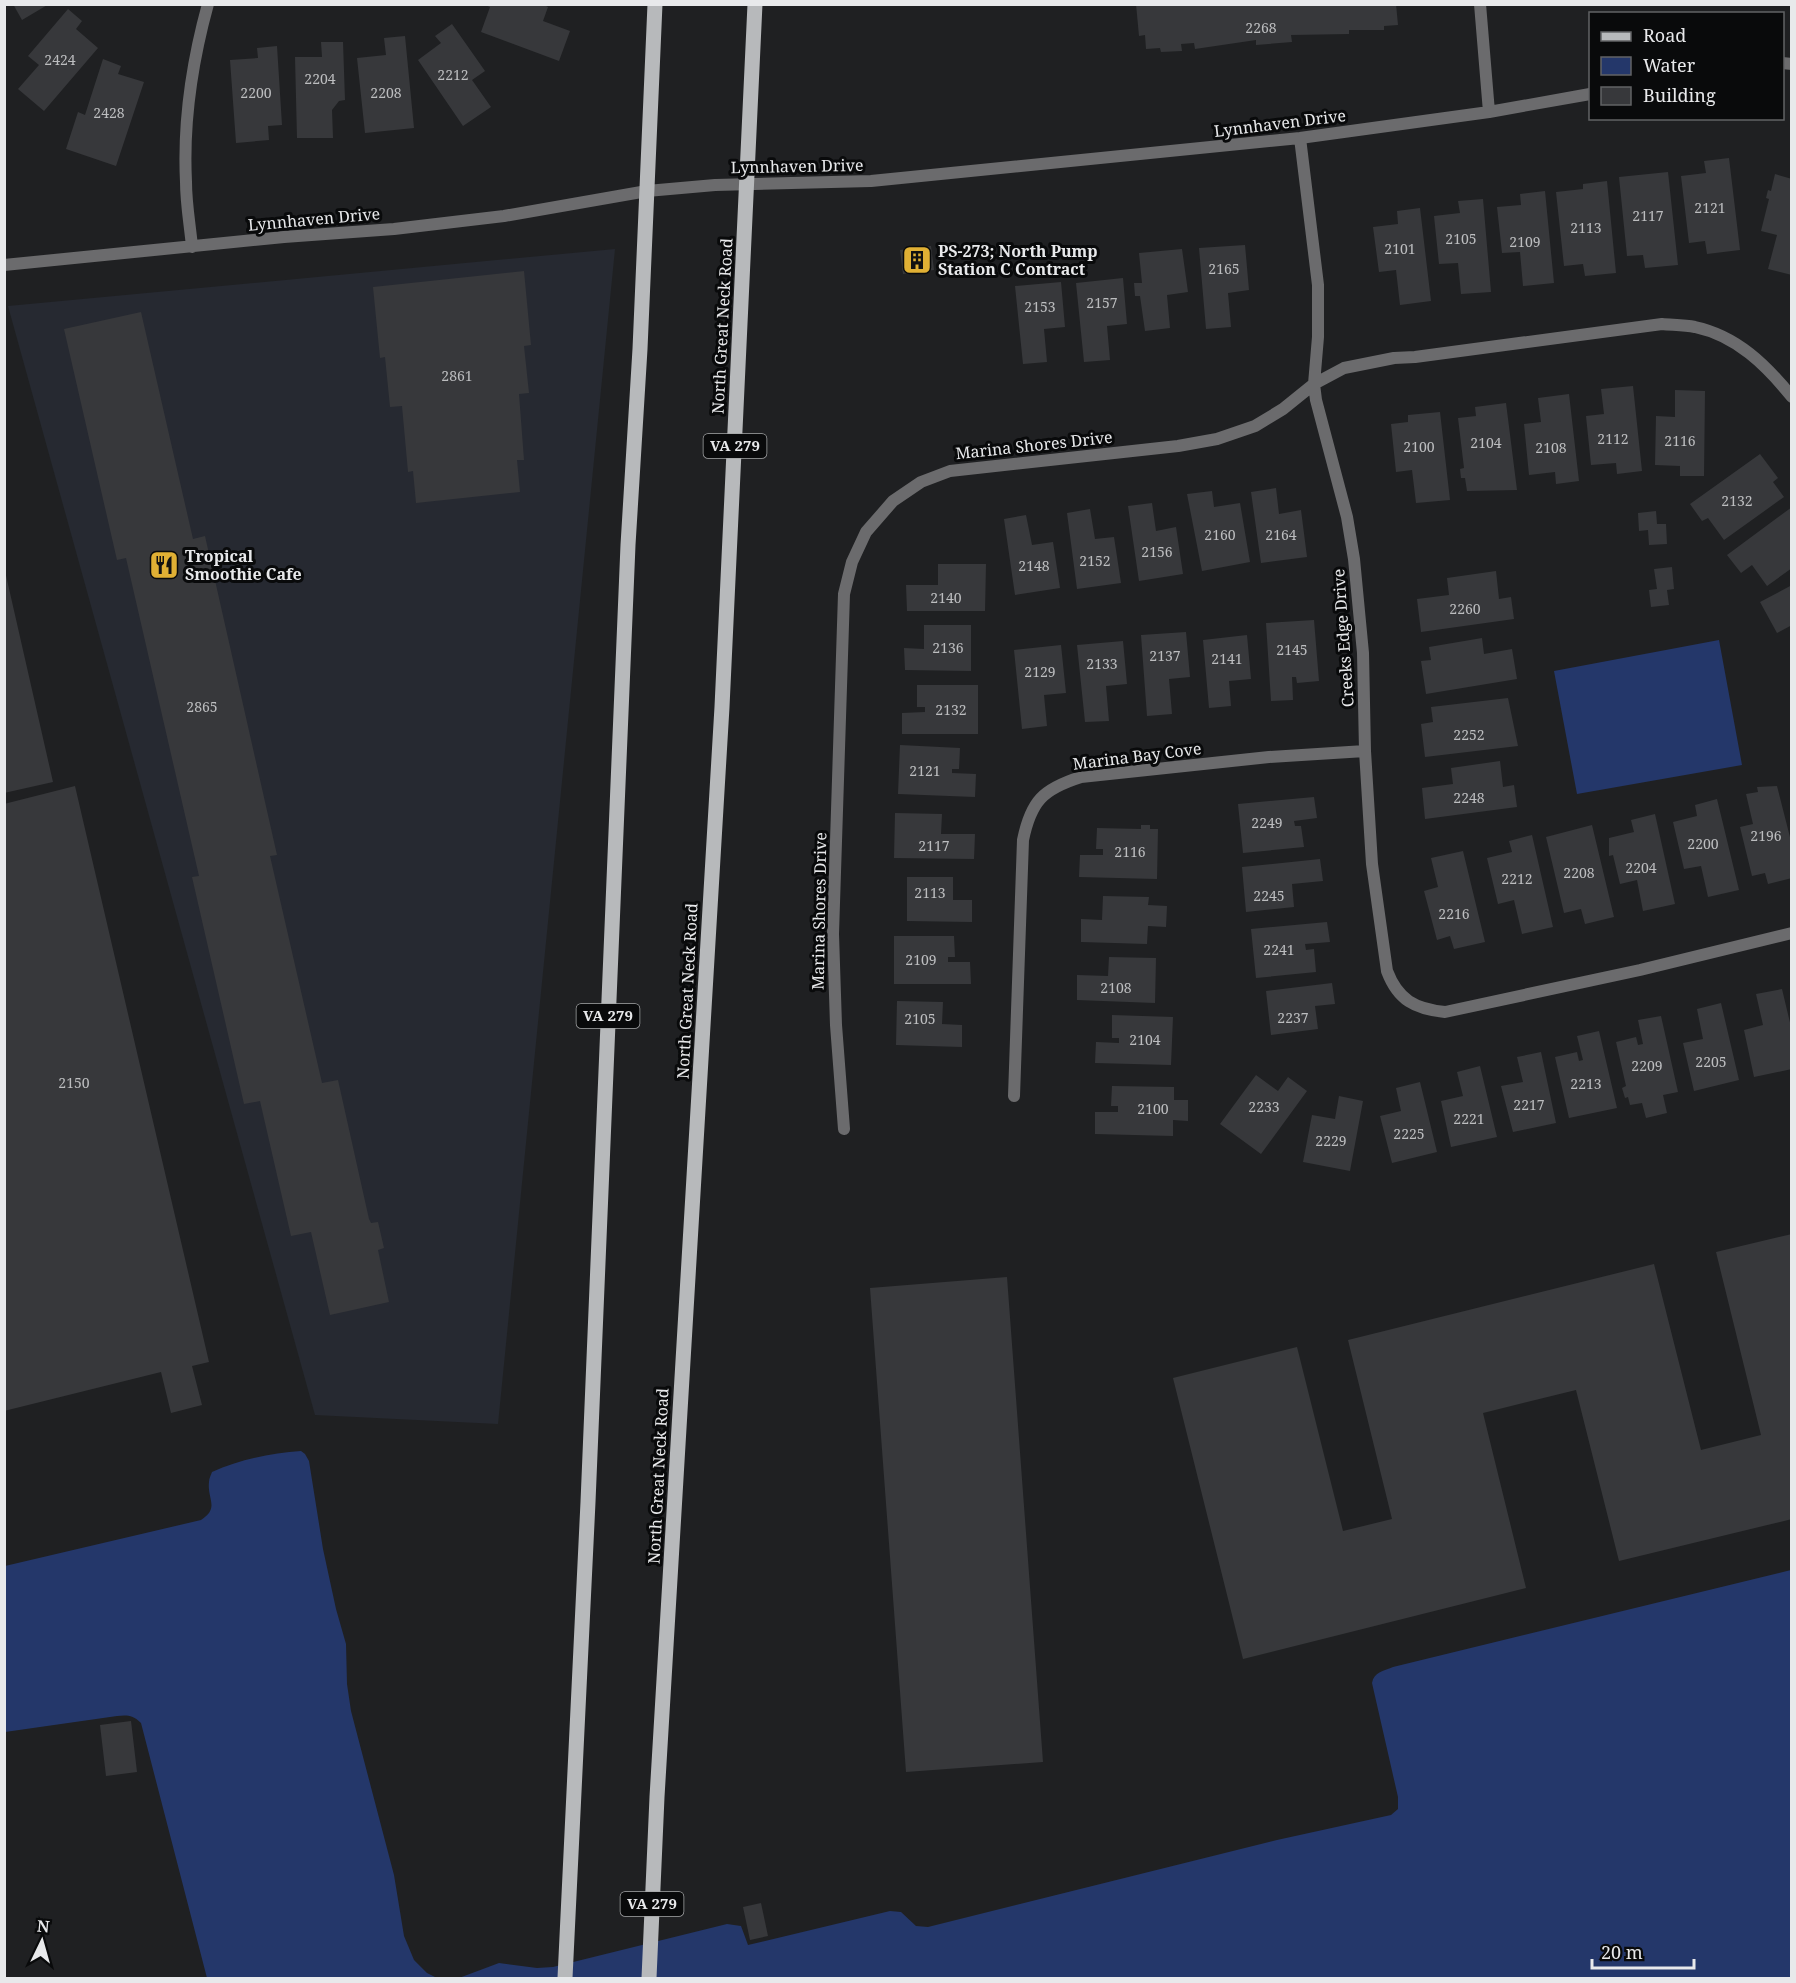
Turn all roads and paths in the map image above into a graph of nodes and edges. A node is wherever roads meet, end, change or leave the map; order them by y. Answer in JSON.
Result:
{"nodes":[{"id":1,"x":208,"y":4,"type":"edge"},
{"id":2,"x":655,"y":4,"type":"edge"},
{"id":3,"x":755,"y":4,"type":"edge"},
{"id":4,"x":1480,"y":4,"type":"edge"},
{"id":5,"x":1589,"y":94,"type":"edge"},
{"id":6,"x":1489,"y":112,"type":"junction"},
{"id":7,"x":1300,"y":138,"type":"junction"},
{"id":8,"x":747,"y":184,"type":"junction"},
{"id":9,"x":647,"y":190,"type":"junction"},
{"id":10,"x":192,"y":247,"type":"junction"},
{"id":11,"x":4,"y":265,"type":"edge"},
{"id":12,"x":1314,"y":384,"type":"junction"},
{"id":13,"x":1791,"y":397,"type":"edge"},
{"id":14,"x":1365,"y":751,"type":"junction"},
{"id":15,"x":1791,"y":933,"type":"edge"},
{"id":16,"x":1014,"y":1095,"type":"dead end"},
{"id":17,"x":844,"y":1130,"type":"dead end"},
{"id":18,"x":565,"y":1978,"type":"edge"},
{"id":19,"x":649,"y":1978,"type":"edge"}],
"edges":[{"from":1,"to":10,"type":"street"},
{"from":2,"to":9,"type":"main road","number":"VA 279"},
{"from":3,"to":8,"type":"main road","name":"North Great Neck Road","number":"VA 279"},
{"from":4,"to":6,"type":"street"},
{"from":5,"to":6,"type":"street","name":"Lynnhaven Drive"},
{"from":6,"to":7,"type":"street","name":"Lynnhaven Drive"},
{"from":7,"to":8,"type":"street","name":"Lynnhaven Drive"},
{"from":7,"to":12,"type":"street"},
{"from":8,"to":9,"type":"street","name":"Lynnhaven Drive"},
{"from":8,"to":19,"type":"main road","name":"North Great Neck Road","number":"VA 279"},
{"from":9,"to":10,"type":"street","name":"Lynnhaven Drive"},
{"from":9,"to":18,"type":"main road","number":"VA 279"},
{"from":10,"to":11,"type":"street","name":"Lynnhaven Drive"},
{"from":12,"to":13,"type":"street"},
{"from":12,"to":14,"type":"street","name":"Creeks Edge Drive"},
{"from":12,"to":17,"type":"street","name":"Marina Shores Drive"},
{"from":14,"to":15,"type":"street","name":"Creeks Edge Drive"},
{"from":14,"to":16,"type":"street","name":"Marina Bay Cove"}]}
